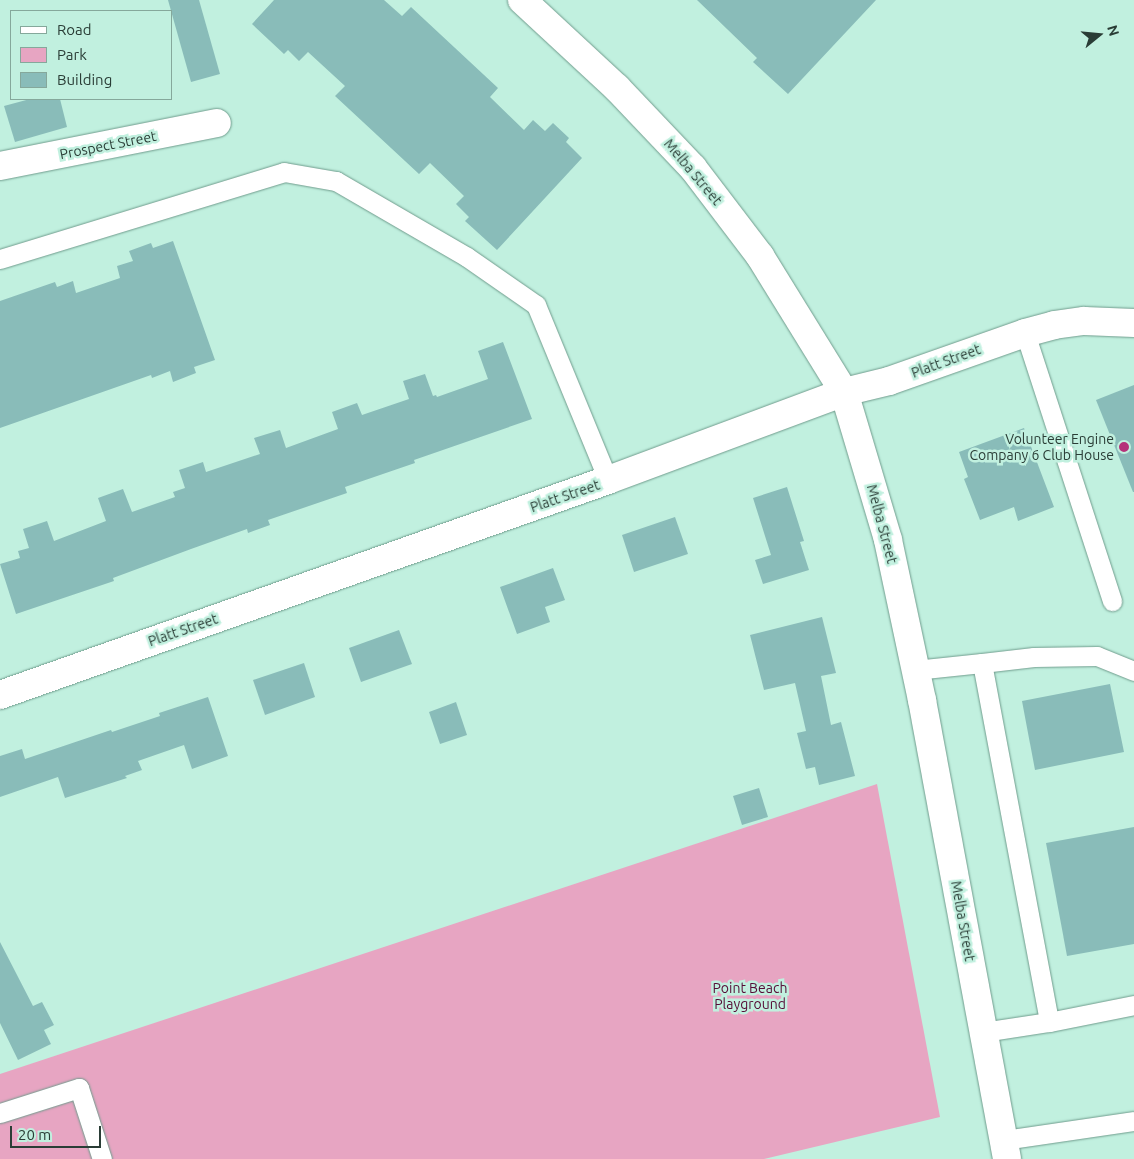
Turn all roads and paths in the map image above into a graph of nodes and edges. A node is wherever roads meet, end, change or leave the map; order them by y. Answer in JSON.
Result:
{"nodes":[{"id":1,"x":522,"y":0,"type":"edge"},
{"id":2,"x":217,"y":123,"type":"dead end"},
{"id":3,"x":0,"y":166,"type":"edge"},
{"id":4,"x":0,"y":259,"type":"edge"},
{"id":5,"x":1134,"y":323,"type":"edge"},
{"id":6,"x":1025,"y":333,"type":"junction"},
{"id":7,"x":844,"y":392,"type":"junction"},
{"id":8,"x":608,"y":480,"type":"junction"},
{"id":9,"x":1112,"y":601,"type":"dead end"},
{"id":10,"x":982,"y":663,"type":"junction"},
{"id":11,"x":915,"y":670,"type":"junction"},
{"id":12,"x":1134,"y":671,"type":"edge"},
{"id":13,"x":0,"y":695,"type":"edge"},
{"id":14,"x":1134,"y":1005,"type":"edge"},
{"id":15,"x":1049,"y":1022,"type":"junction"},
{"id":16,"x":983,"y":1032,"type":"junction"},
{"id":17,"x":0,"y":1113,"type":"edge"},
{"id":18,"x":1134,"y":1121,"type":"edge"},
{"id":19,"x":1005,"y":1149,"type":"edge"},
{"id":20,"x":102,"y":1159,"type":"edge"}],
"edges":[{"from":1,"to":7,"type":"street","name":"Melba Street"},
{"from":2,"to":3,"type":"street","name":"Prospect Street"},
{"from":4,"to":8,"type":"lane"},
{"from":5,"to":6,"type":"street","name":"Platt Street"},
{"from":6,"to":7,"type":"street","name":"Platt Street"},
{"from":6,"to":9,"type":"lane"},
{"from":7,"to":8,"type":"street","name":"Platt Street"},
{"from":7,"to":11,"type":"street","name":"Melba Street"},
{"from":8,"to":13,"type":"street","name":"Platt Street"},
{"from":10,"to":11,"type":"lane"},
{"from":10,"to":12,"type":"lane"},
{"from":10,"to":15,"type":"lane"},
{"from":11,"to":16,"type":"street","name":"Melba Street"},
{"from":14,"to":15,"type":"lane"},
{"from":15,"to":16,"type":"lane"},
{"from":16,"to":19,"type":"street","name":"Melba Street"},
{"from":17,"to":20,"type":"lane"},
{"from":18,"to":19,"type":"lane"}]}
